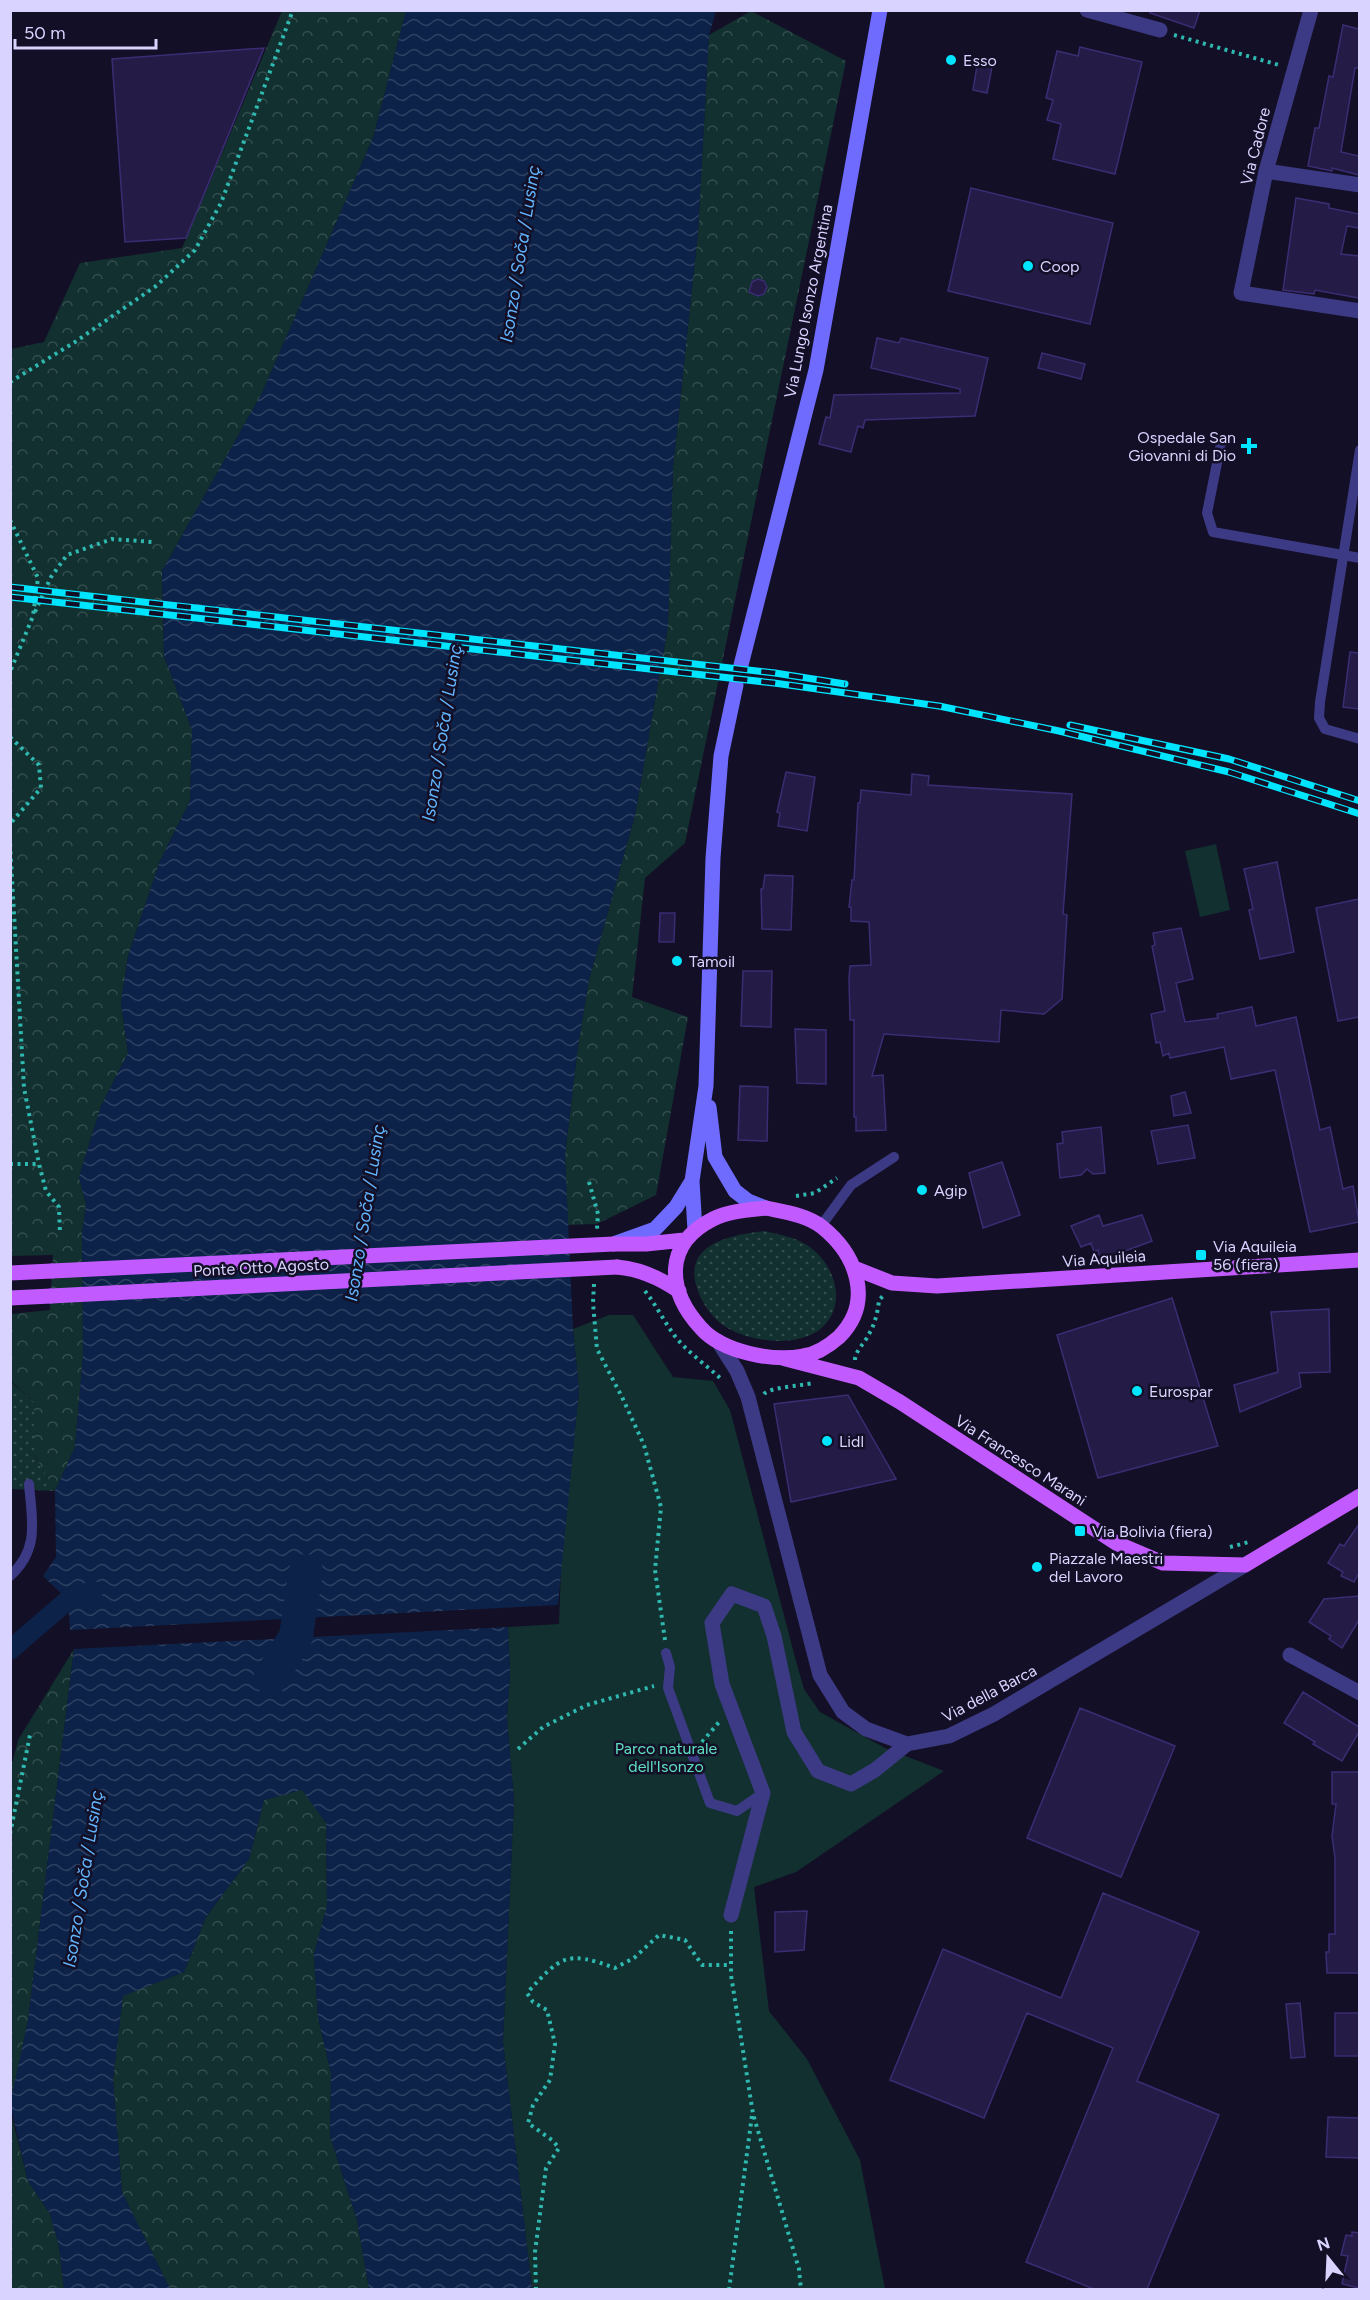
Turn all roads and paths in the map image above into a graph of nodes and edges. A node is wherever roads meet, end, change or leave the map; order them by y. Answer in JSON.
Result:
{"nodes":[{"id":1,"x":293,"y":10,"type":"edge"},
{"id":2,"x":880,"y":10,"type":"edge"},
{"id":3,"x":1087,"y":10,"type":"edge"},
{"id":4,"x":1311,"y":10,"type":"edge"},
{"id":5,"x":1160,"y":30,"type":"joint"},
{"id":6,"x":1294,"y":69,"type":"junction"},
{"id":7,"x":1266,"y":171,"type":"junction"},
{"id":8,"x":1359,"y":185,"type":"edge"},
{"id":9,"x":1359,"y":311,"type":"edge"},
{"id":10,"x":10,"y":382,"type":"edge"},
{"id":11,"x":1222,"y":438,"type":"dead end"},
{"id":12,"x":1359,"y":450,"type":"edge"},
{"id":13,"x":10,"y":520,"type":"edge"},
{"id":14,"x":153,"y":542,"type":"dead end"},
{"id":15,"x":1342,"y":556,"type":"junction"},
{"id":16,"x":1359,"y":558,"type":"edge"},
{"id":17,"x":33,"y":616,"type":"junction"},
{"id":18,"x":741,"y":665,"type":"dead end"},
{"id":19,"x":10,"y":672,"type":"edge"},
{"id":20,"x":736,"y":685,"type":"dead end"},
{"id":21,"x":10,"y":737,"type":"edge"},
{"id":22,"x":1359,"y":739,"type":"edge"},
{"id":23,"x":10,"y":824,"type":"edge"},
{"id":24,"x":10,"y":844,"type":"edge"},
{"id":25,"x":706,"y":1086,"type":"junction"},
{"id":26,"x":894,"y":1157,"type":"dead end"},
{"id":27,"x":10,"y":1164,"type":"edge"},
{"id":28,"x":39,"y":1164,"type":"junction"},
{"id":29,"x":692,"y":1181,"type":"junction"},
{"id":30,"x":589,"y":1182,"type":"dead end"},
{"id":31,"x":766,"y":1208,"type":"junction"},
{"id":32,"x":820,"y":1226,"type":"junction"},
{"id":33,"x":60,"y":1234,"type":"dead end"},
{"id":34,"x":690,"y":1235,"type":"junction"},
{"id":35,"x":597,"y":1236,"type":"dead end"},
{"id":36,"x":614,"y":1244,"type":"junction"},
{"id":37,"x":1359,"y":1260,"type":"edge"},
{"id":38,"x":854,"y":1268,"type":"junction"},
{"id":39,"x":10,"y":1273,"type":"edge"},
{"id":40,"x":594,"y":1281,"type":"dead end"},
{"id":41,"x":638,"y":1285,"type":"dead end"},
{"id":42,"x":679,"y":1291,"type":"junction"},
{"id":43,"x":890,"y":1297,"type":"dead end"},
{"id":44,"x":10,"y":1298,"type":"edge"},
{"id":45,"x":718,"y":1341,"type":"junction"},
{"id":46,"x":782,"y":1358,"type":"junction"},
{"id":47,"x":857,"y":1363,"type":"dead end"},
{"id":48,"x":822,"y":1382,"type":"dead end"},
{"id":49,"x":726,"y":1385,"type":"dead end"},
{"id":50,"x":763,"y":1400,"type":"dead end"},
{"id":51,"x":29,"y":1484,"type":"dead end"},
{"id":52,"x":1359,"y":1496,"type":"edge"},
{"id":53,"x":1258,"y":1539,"type":"dead end"},
{"id":54,"x":1224,"y":1548,"type":"dead end"},
{"id":55,"x":1245,"y":1565,"type":"junction"},
{"id":56,"x":10,"y":1576,"type":"edge"},
{"id":57,"x":666,"y":1653,"type":"joint"},
{"id":58,"x":1290,"y":1655,"type":"dead end"},
{"id":59,"x":669,"y":1682,"type":"junction"},
{"id":60,"x":1359,"y":1693,"type":"edge"},
{"id":61,"x":731,"y":1710,"type":"junction"},
{"id":62,"x":30,"y":1735,"type":"dead end"},
{"id":63,"x":907,"y":1744,"type":"junction"},
{"id":64,"x":518,"y":1749,"type":"dead end"},
{"id":65,"x":692,"y":1755,"type":"junction"},
{"id":66,"x":763,"y":1793,"type":"junction"},
{"id":67,"x":10,"y":1834,"type":"edge"},
{"id":68,"x":731,"y":1915,"type":"joint"},
{"id":69,"x":731,"y":1965,"type":"junction"},
{"id":70,"x":753,"y":2114,"type":"junction"},
{"id":71,"x":536,"y":2289,"type":"edge"},
{"id":72,"x":729,"y":2289,"type":"edge"},
{"id":73,"x":801,"y":2289,"type":"edge"}],
"edges":[{"from":1,"to":10,"type":"path"},
{"from":2,"to":18,"type":"main road","name":"Via Lungo Isonzo Argentina"},
{"from":3,"to":5,"type":"street"},
{"from":4,"to":6,"type":"street","name":"Via Cadore"},
{"from":5,"to":6,"type":"path"},
{"from":6,"to":7,"type":"street","name":"Via Cadore"},
{"from":7,"to":8,"type":"street"},
{"from":7,"to":9,"type":"street","name":"Via Cadore"},
{"from":11,"to":15,"type":"lane"},
{"from":12,"to":15,"type":"lane"},
{"from":13,"to":17,"type":"path"},
{"from":14,"to":17,"type":"path"},
{"from":15,"to":16,"type":"lane"},
{"from":15,"to":22,"type":"lane"},
{"from":17,"to":19,"type":"path"},
{"from":20,"to":25,"type":"main road"},
{"from":21,"to":23,"type":"path"},
{"from":24,"to":28,"type":"path"},
{"from":25,"to":29,"type":"main road"},
{"from":25,"to":31,"type":"main road"},
{"from":26,"to":32,"type":"lane"},
{"from":27,"to":28,"type":"path"},
{"from":28,"to":33,"type":"path"},
{"from":29,"to":34,"type":"main road"},
{"from":29,"to":36,"type":"main road"},
{"from":30,"to":35,"type":"path"},
{"from":31,"to":32,"type":"main road"},
{"from":31,"to":34,"type":"main road"},
{"from":32,"to":38,"type":"main road"},
{"from":34,"to":36,"type":"main road"},
{"from":34,"to":42,"type":"main road"},
{"from":36,"to":39,"type":"main road","name":"Ponte Otto Agosto","bridge":true},
{"from":37,"to":38,"type":"main road","name":"Via Aquileia"},
{"from":38,"to":46,"type":"main road"},
{"from":40,"to":57,"type":"path"},
{"from":41,"to":49,"type":"path"},
{"from":42,"to":44,"type":"main road","name":"Ponte Otto Agosto","bridge":true},
{"from":42,"to":45,"type":"main road"},
{"from":43,"to":47,"type":"path"},
{"from":45,"to":46,"type":"main road"},
{"from":45,"to":63,"type":"street"},
{"from":46,"to":55,"type":"main road","name":"Via Francesco Marani"},
{"from":48,"to":50,"type":"path"},
{"from":51,"to":56,"type":"lane"},
{"from":52,"to":55,"type":"main road","name":"Via della Barca"},
{"from":53,"to":54,"type":"path"},
{"from":55,"to":63,"type":"street","name":"Via della Barca"},
{"from":57,"to":59,"type":"lane"},
{"from":58,"to":60,"type":"street"},
{"from":59,"to":64,"type":"path"},
{"from":59,"to":65,"type":"lane"},
{"from":61,"to":63,"type":"street"},
{"from":61,"to":65,"type":"path"},
{"from":61,"to":66,"type":"street"},
{"from":62,"to":67,"type":"path"},
{"from":65,"to":66,"type":"lane"},
{"from":66,"to":68,"type":"street"},
{"from":68,"to":69,"type":"path"},
{"from":69,"to":70,"type":"path"},
{"from":69,"to":71,"type":"path"},
{"from":70,"to":72,"type":"path"},
{"from":70,"to":73,"type":"path"}]}
